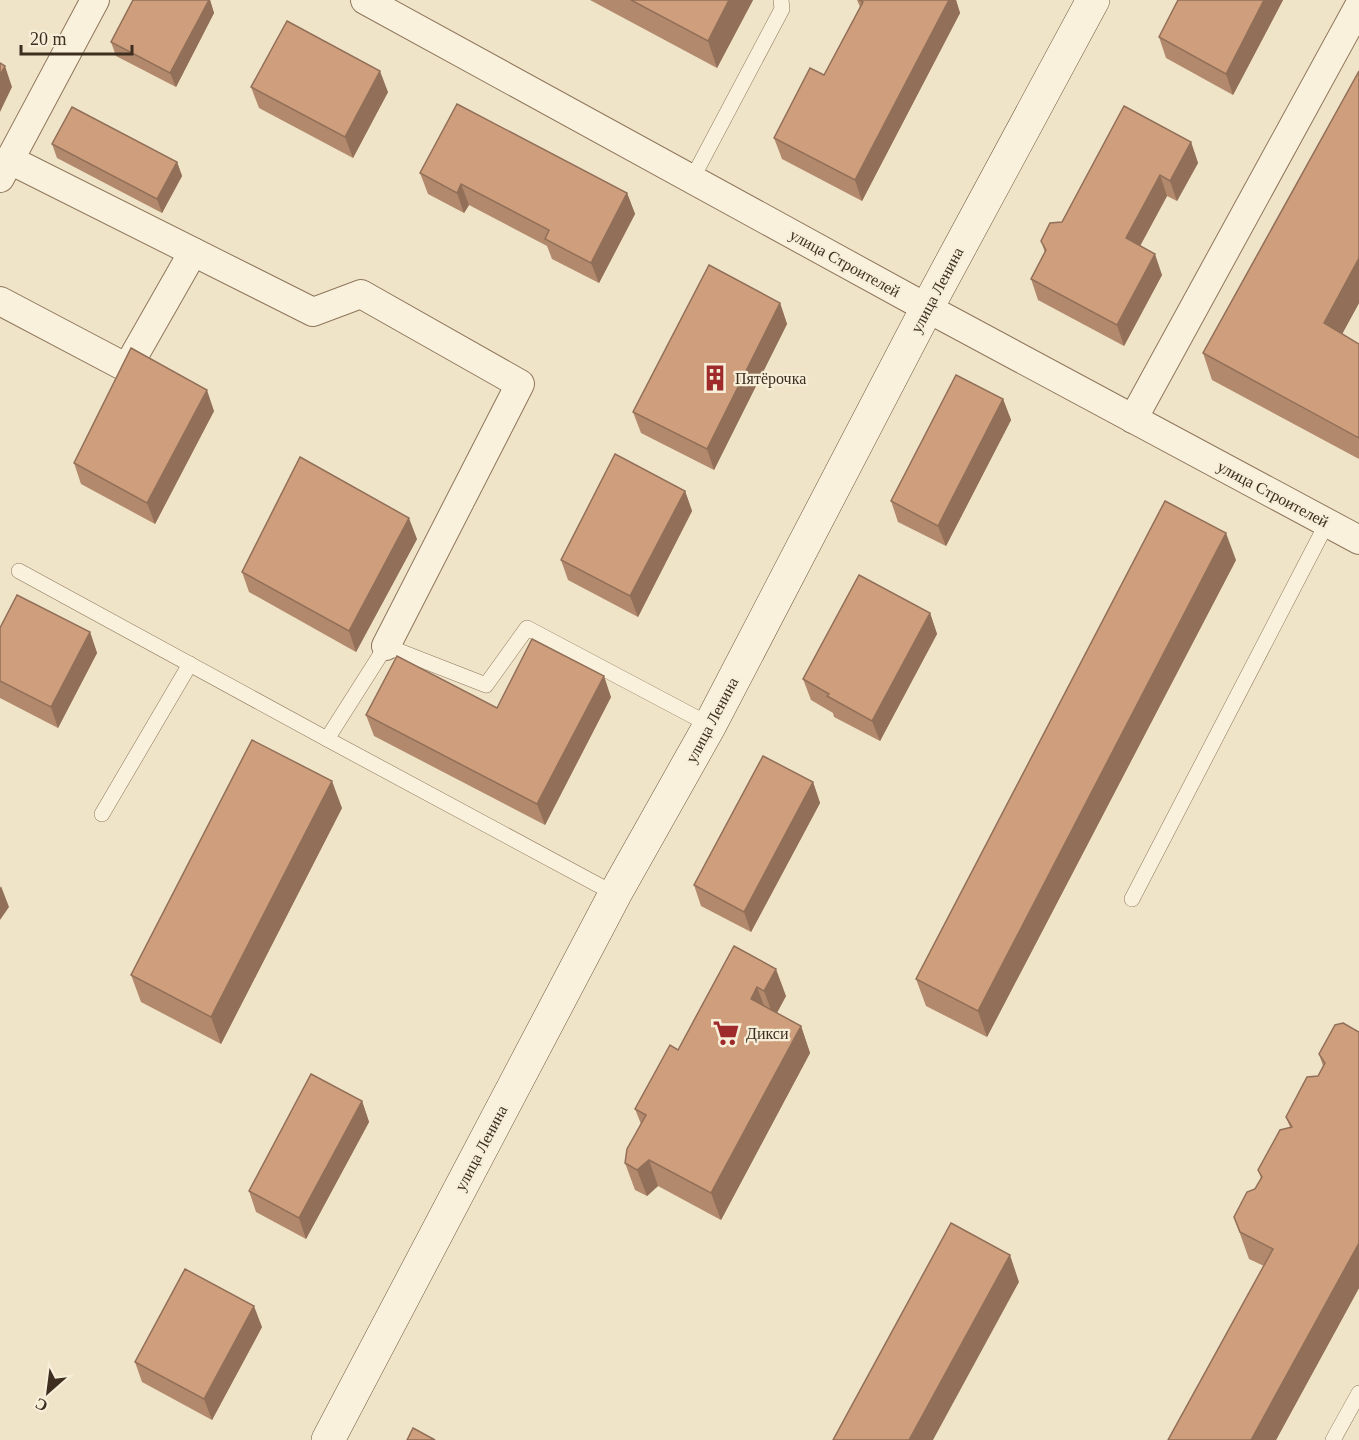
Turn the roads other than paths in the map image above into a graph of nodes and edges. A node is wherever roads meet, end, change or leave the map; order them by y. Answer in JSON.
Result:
{"nodes":[{"id":1,"x":95,"y":0,"type":"edge"},
{"id":2,"x":365,"y":0,"type":"edge"},
{"id":3,"x":781,"y":0,"type":"edge"},
{"id":4,"x":1093,"y":0,"type":"edge"},
{"id":5,"x":1359,"y":6,"type":"edge"},
{"id":6,"x":5,"y":169,"type":"edge"},
{"id":7,"x":692,"y":179,"type":"junction"},
{"id":8,"x":193,"y":252,"type":"junction"},
{"id":9,"x":0,"y":301,"type":"edge"},
{"id":10,"x":927,"y":308,"type":"junction"},
{"id":11,"x":1133,"y":419,"type":"junction"},
{"id":12,"x":1327,"y":523,"type":"junction"},
{"id":13,"x":1359,"y":540,"type":"edge"},
{"id":14,"x":19,"y":571,"type":"dead end"},
{"id":15,"x":386,"y":646,"type":"junction"},
{"id":16,"x":190,"y":664,"type":"junction"},
{"id":17,"x":710,"y":725,"type":"junction"},
{"id":18,"x":327,"y":739,"type":"junction"},
{"id":19,"x":102,"y":814,"type":"dead end"},
{"id":20,"x":615,"y":894,"type":"junction"},
{"id":21,"x":1132,"y":899,"type":"dead end"},
{"id":22,"x":1359,"y":1393,"type":"edge"},
{"id":23,"x":328,"y":1440,"type":"edge"},
{"id":24,"x":1333,"y":1440,"type":"edge"}],
"edges":[{"from":1,"to":6,"type":"street"},
{"from":2,"to":7,"type":"street","name":"улица Строителей"},
{"from":3,"to":7,"type":"lane"},
{"from":4,"to":10,"type":"main road","name":"улица Ленина"},
{"from":5,"to":11,"type":"street"},
{"from":6,"to":8,"type":"street"},
{"from":7,"to":10,"type":"street","name":"улица Строителей"},
{"from":8,"to":9,"type":"street"},
{"from":8,"to":15,"type":"street"},
{"from":10,"to":11,"type":"street","name":"улица Строителей"},
{"from":10,"to":17,"type":"main road","name":"улица Ленина"},
{"from":11,"to":12,"type":"street","name":"улица Строителей"},
{"from":12,"to":13,"type":"street","name":"улица Строителей"},
{"from":12,"to":21,"type":"lane"},
{"from":14,"to":16,"type":"lane"},
{"from":15,"to":17,"type":"lane"},
{"from":15,"to":18,"type":"lane"},
{"from":16,"to":18,"type":"lane"},
{"from":16,"to":19,"type":"lane"},
{"from":17,"to":20,"type":"main road","name":"улица Ленина"},
{"from":18,"to":20,"type":"lane"},
{"from":20,"to":23,"type":"main road","name":"улица Ленина"},
{"from":22,"to":24,"type":"lane"}]}
